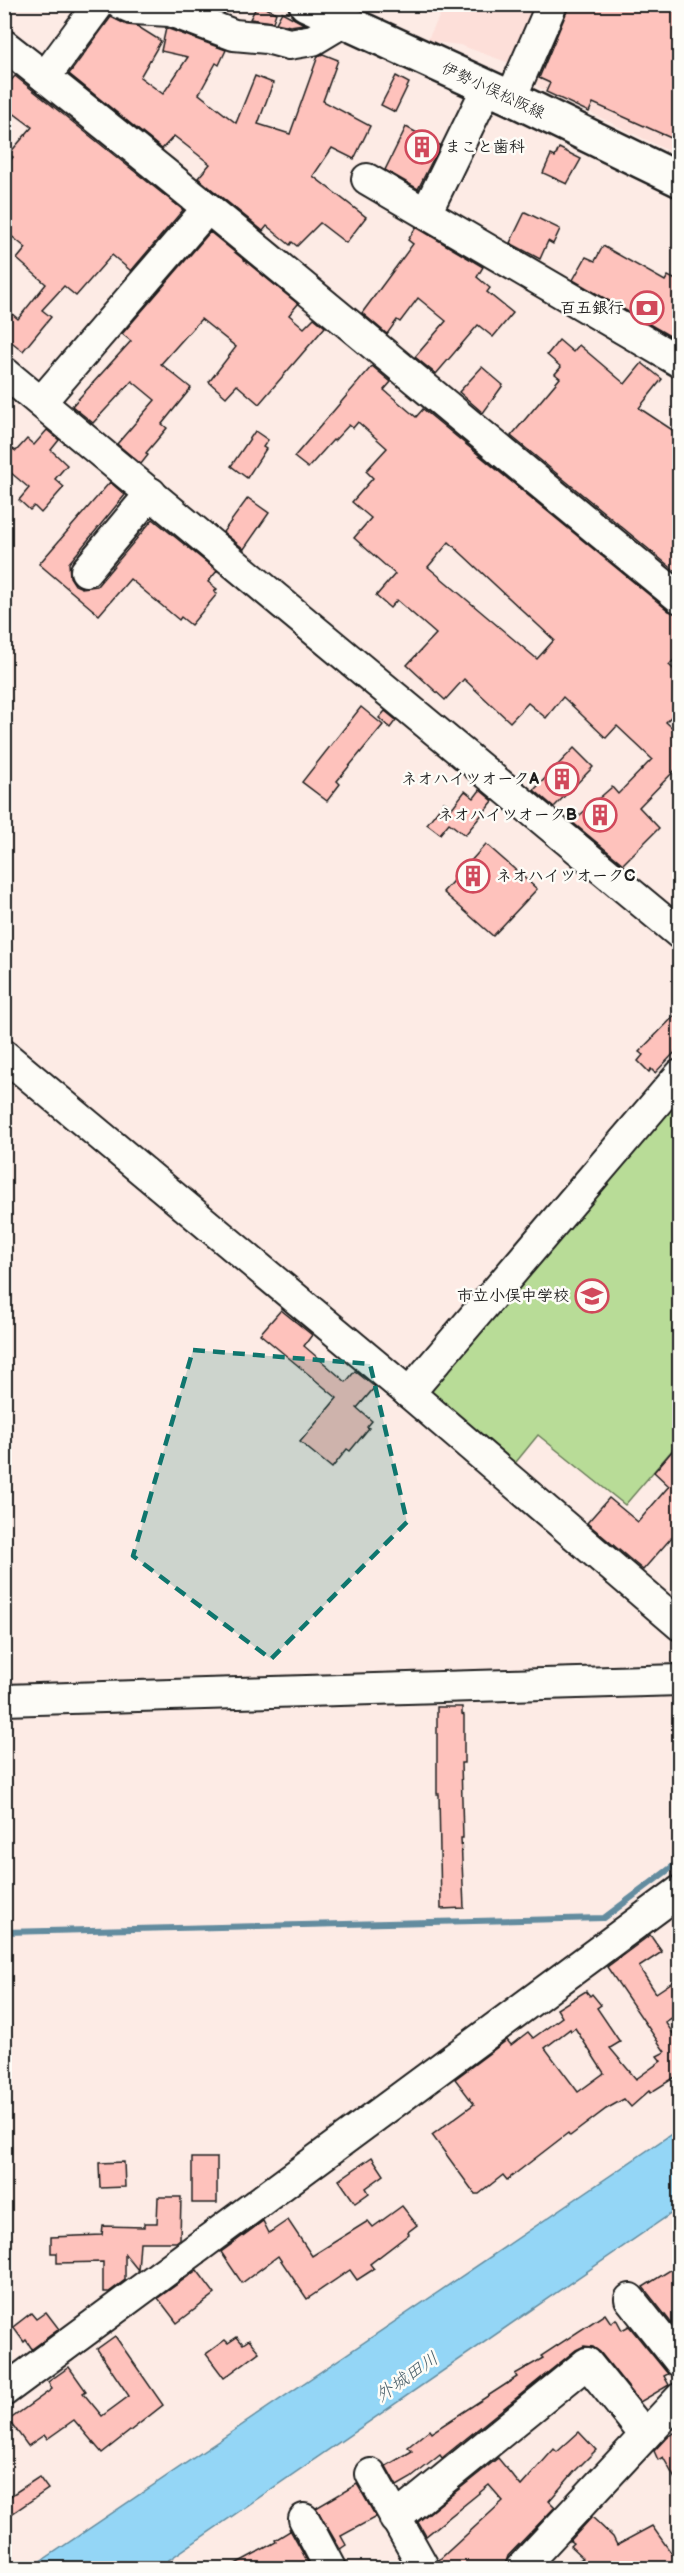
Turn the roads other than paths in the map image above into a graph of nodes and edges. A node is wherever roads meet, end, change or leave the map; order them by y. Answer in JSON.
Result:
{"nodes":[{"id":1,"x":99,"y":4,"type":"edge"},
{"id":2,"x":122,"y":4,"type":"edge"},
{"id":3,"x":306,"y":4,"type":"edge"},
{"id":4,"x":552,"y":4,"type":"edge"},
{"id":5,"x":342,"y":22,"type":"junction"},
{"id":6,"x":4,"y":45,"type":"edge"},
{"id":7,"x":45,"y":77,"type":"junction"},
{"id":8,"x":499,"y":93,"type":"junction"},
{"id":9,"x":367,"y":179,"type":"dead end"},
{"id":10,"x":680,"y":180,"type":"edge"},
{"id":11,"x":208,"y":208,"type":"junction"},
{"id":12,"x":426,"y":213,"type":"junction"},
{"id":13,"x":680,"y":362,"type":"edge"},
{"id":14,"x":4,"y":372,"type":"edge"},
{"id":15,"x":41,"y":402,"type":"junction"},
{"id":16,"x":151,"y":494,"type":"junction"},
{"id":17,"x":86,"y":571,"type":"dead end"},
{"id":18,"x":680,"y":598,"type":"edge"},
{"id":19,"x":680,"y":934,"type":"edge"},
{"id":20,"x":4,"y":1055,"type":"edge"},
{"id":21,"x":680,"y":1075,"type":"edge"},
{"id":22,"x":409,"y":1393,"type":"junction"},
{"id":23,"x":680,"y":1625,"type":"edge"},
{"id":24,"x":680,"y":1680,"type":"edge"},
{"id":25,"x":4,"y":1700,"type":"edge"},
{"id":26,"x":680,"y":1891,"type":"edge"},
{"id":27,"x":630,"y":2298,"type":"dead end"},
{"id":28,"x":680,"y":2362,"type":"edge"},
{"id":29,"x":4,"y":2391,"type":"edge"},
{"id":30,"x":678,"y":2404,"type":"edge"},
{"id":31,"x":645,"y":2435,"type":"junction"},
{"id":32,"x":371,"y":2474,"type":"dead end"},
{"id":33,"x":304,"y":2519,"type":"dead end"},
{"id":34,"x":395,"y":2519,"type":"junction"},
{"id":35,"x":330,"y":2568,"type":"edge"},
{"id":36,"x":423,"y":2568,"type":"edge"},
{"id":37,"x":521,"y":2568,"type":"edge"}],
"edges":[{"from":1,"to":7,"type":"street"},
{"from":2,"to":5,"type":"street"},
{"from":3,"to":5,"type":"main road","name":"伊勢小俣松阪線"},
{"from":4,"to":8,"type":"street"},
{"from":5,"to":8,"type":"main road","name":"伊勢小俣松阪線"},
{"from":6,"to":7,"type":"street"},
{"from":7,"to":11,"type":"street"},
{"from":8,"to":10,"type":"main road","name":"伊勢小俣松阪線"},
{"from":8,"to":12,"type":"street"},
{"from":9,"to":12,"type":"street"},
{"from":11,"to":15,"type":"street"},
{"from":11,"to":18,"type":"street"},
{"from":12,"to":13,"type":"street"},
{"from":14,"to":15,"type":"street"},
{"from":15,"to":16,"type":"street"},
{"from":16,"to":17,"type":"street"},
{"from":16,"to":19,"type":"street"},
{"from":20,"to":22,"type":"street"},
{"from":21,"to":22,"type":"street"},
{"from":22,"to":23,"type":"street"},
{"from":24,"to":25,"type":"street"},
{"from":26,"to":29,"type":"street"},
{"from":27,"to":28,"type":"street"},
{"from":30,"to":31,"type":"street"},
{"from":31,"to":34,"type":"street"},
{"from":31,"to":37,"type":"street"},
{"from":32,"to":34,"type":"street"},
{"from":33,"to":35,"type":"street"},
{"from":34,"to":36,"type":"street"}]}
